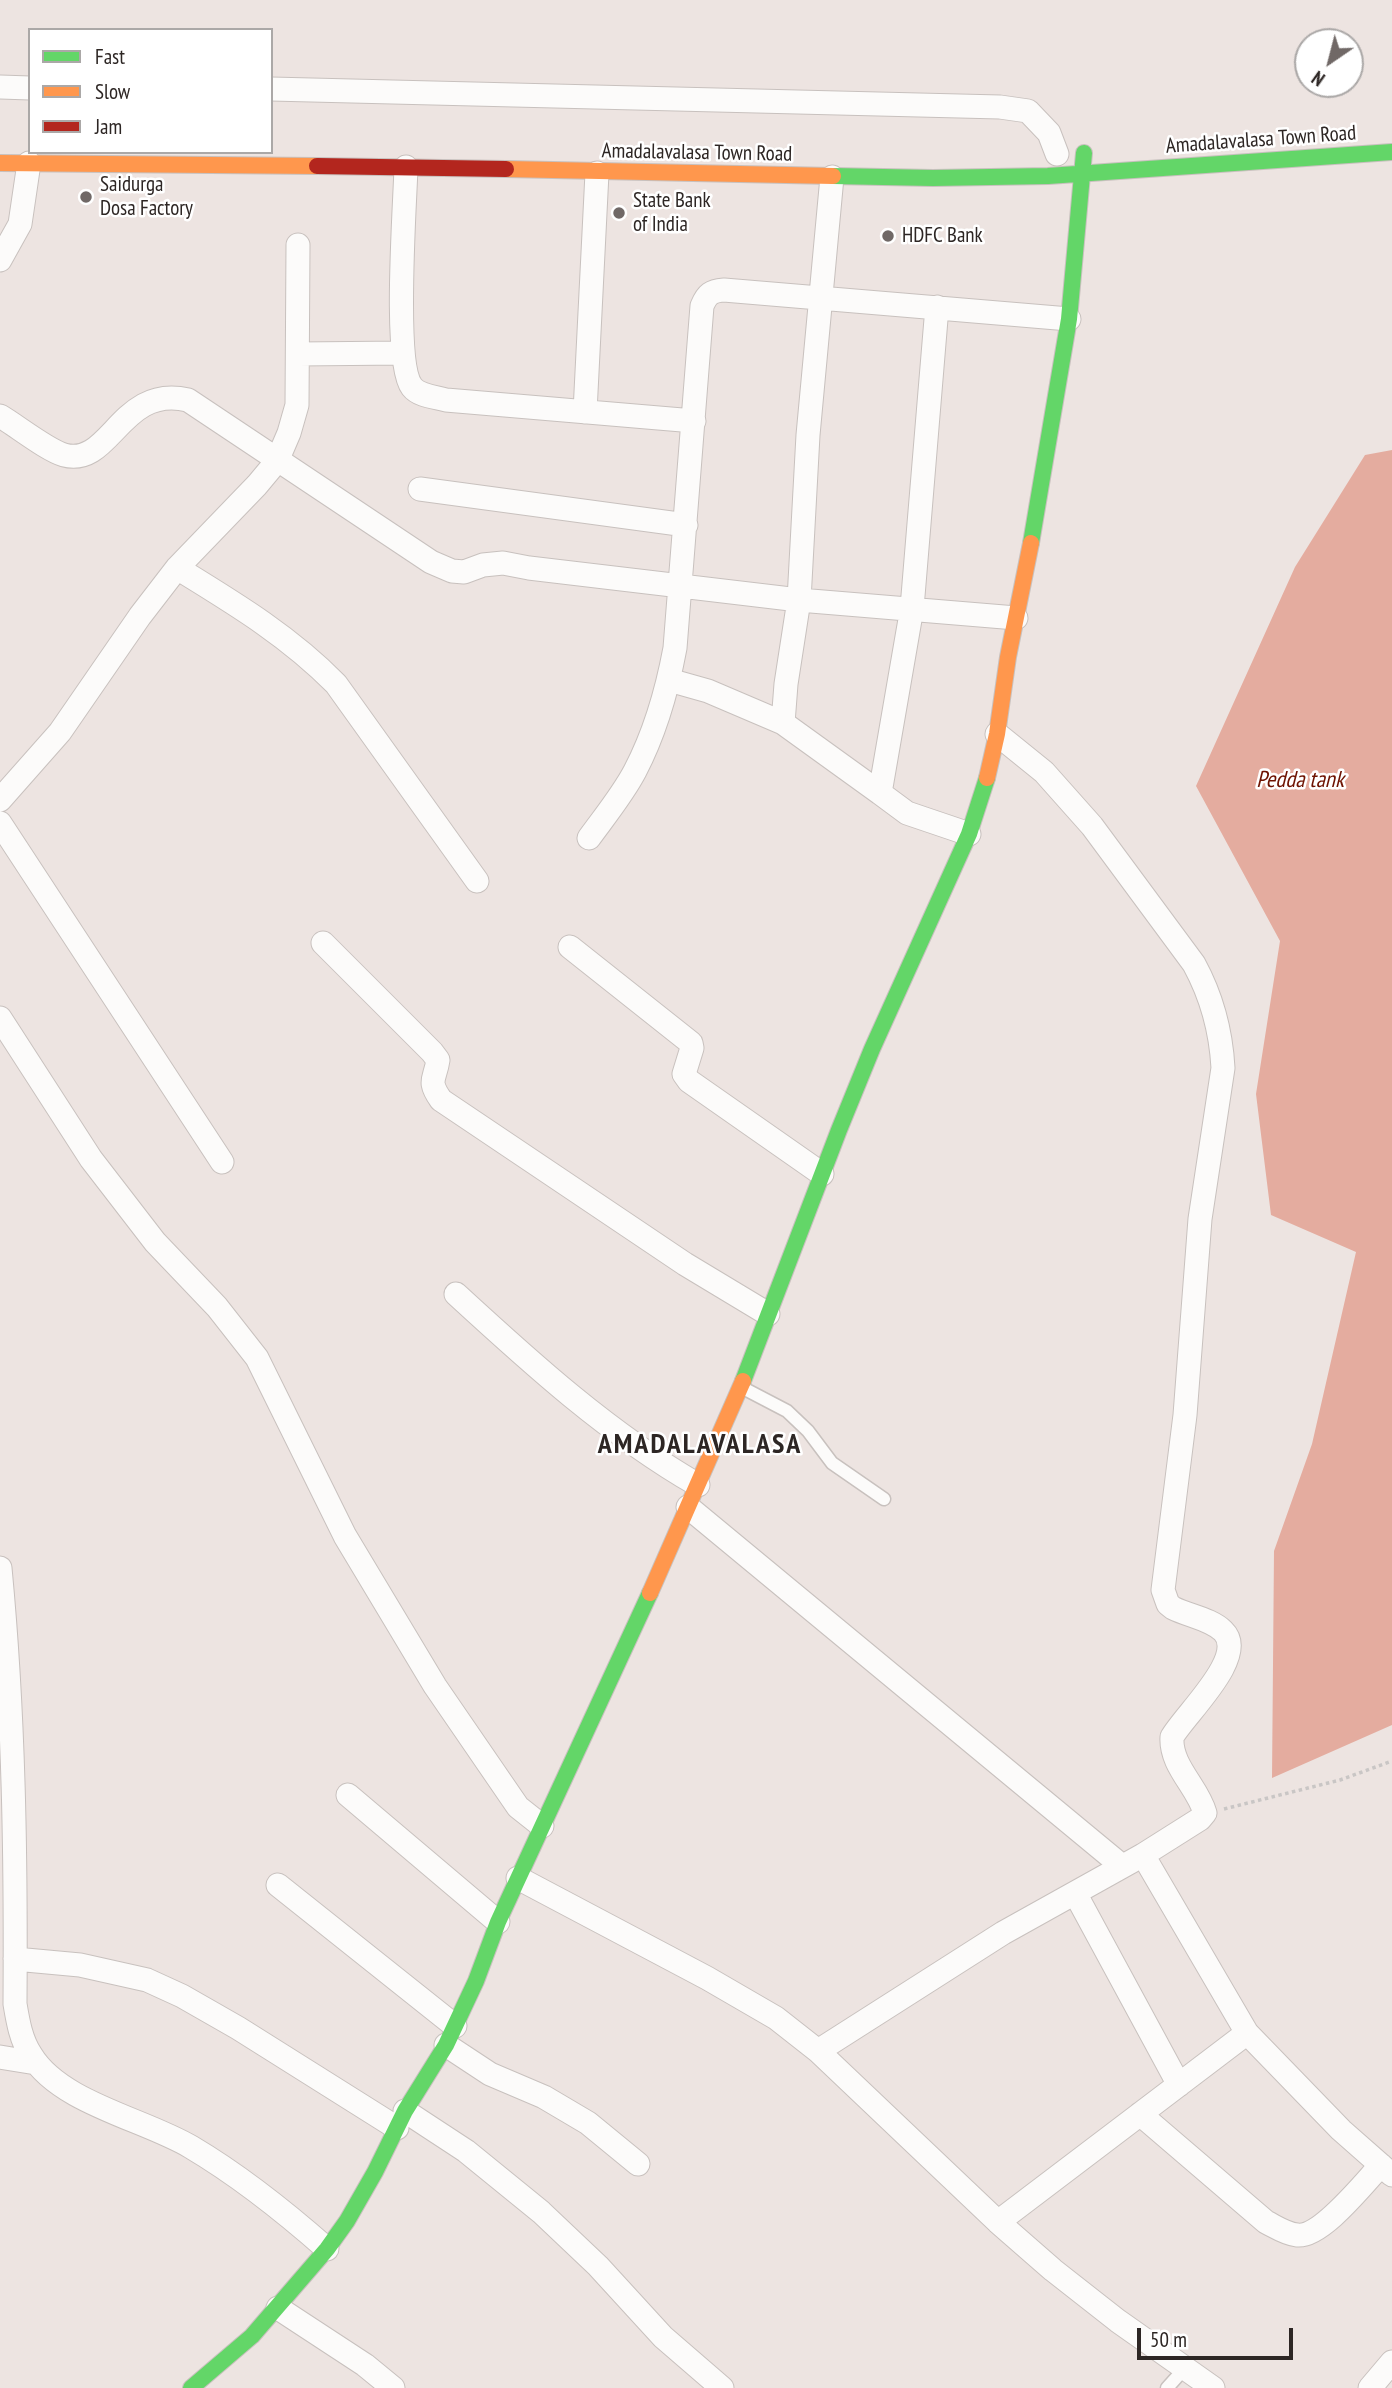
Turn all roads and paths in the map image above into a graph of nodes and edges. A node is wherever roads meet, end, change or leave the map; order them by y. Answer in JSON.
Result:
{"nodes":[{"id":1,"x":0,"y":87,"type":"edge"},
{"id":2,"x":28,"y":88,"type":"edge"},
{"id":3,"x":273,"y":89,"type":"edge"},
{"id":4,"x":1392,"y":152,"type":"edge"},
{"id":5,"x":1046,"y":155,"type":"joint"},
{"id":6,"x":0,"y":163,"type":"edge"},
{"id":7,"x":29,"y":163,"type":"junction"},
{"id":8,"x":406,"y":167,"type":"junction"},
{"id":9,"x":597,"y":173,"type":"junction"},
{"id":10,"x":1083,"y":173,"type":"junction"},
{"id":11,"x":832,"y":177,"type":"junction"},
{"id":12,"x":298,"y":245,"type":"dead end"},
{"id":13,"x":0,"y":260,"type":"edge"},
{"id":14,"x":822,"y":297,"type":"junction"},
{"id":15,"x":937,"y":307,"type":"junction"},
{"id":16,"x":1069,"y":318,"type":"junction"},
{"id":17,"x":403,"y":353,"type":"junction"},
{"id":18,"x":298,"y":354,"type":"junction"},
{"id":19,"x":585,"y":412,"type":"junction"},
{"id":20,"x":0,"y":416,"type":"edge"},
{"id":21,"x":694,"y":421,"type":"junction"},
{"id":22,"x":277,"y":461,"type":"junction"},
{"id":23,"x":420,"y":489,"type":"dead end"},
{"id":24,"x":686,"y":525,"type":"junction"},
{"id":25,"x":177,"y":568,"type":"junction"},
{"id":26,"x":681,"y":586,"type":"junction"},
{"id":27,"x":799,"y":600,"type":"junction"},
{"id":28,"x":912,"y":608,"type":"junction"},
{"id":29,"x":1016,"y":618,"type":"junction"},
{"id":30,"x":669,"y":681,"type":"junction"},
{"id":31,"x":783,"y":723,"type":"junction"},
{"id":32,"x":997,"y":734,"type":"junction"},
{"id":33,"x":880,"y":793,"type":"junction"},
{"id":34,"x":0,"y":800,"type":"edge"},
{"id":35,"x":0,"y":823,"type":"edge"},
{"id":36,"x":969,"y":834,"type":"junction"},
{"id":37,"x":589,"y":838,"type":"dead end"},
{"id":38,"x":477,"y":881,"type":"dead end"},
{"id":39,"x":323,"y":943,"type":"dead end"},
{"id":40,"x":570,"y":947,"type":"dead end"},
{"id":41,"x":0,"y":1018,"type":"edge"},
{"id":42,"x":222,"y":1162,"type":"dead end"},
{"id":43,"x":822,"y":1174,"type":"junction"},
{"id":44,"x":456,"y":1294,"type":"dead end"},
{"id":45,"x":768,"y":1314,"type":"junction"},
{"id":46,"x":741,"y":1387,"type":"junction"},
{"id":47,"x":698,"y":1485,"type":"junction"},
{"id":48,"x":884,"y":1499,"type":"dead end"},
{"id":49,"x":688,"y":1507,"type":"junction"},
{"id":50,"x":0,"y":1569,"type":"edge"},
{"id":51,"x":1392,"y":1761,"type":"edge"},
{"id":52,"x":348,"y":1795,"type":"dead end"},
{"id":53,"x":1205,"y":1813,"type":"junction"},
{"id":54,"x":542,"y":1826,"type":"junction"},
{"id":55,"x":1143,"y":1855,"type":"junction"},
{"id":56,"x":1122,"y":1866,"type":"junction"},
{"id":57,"x":518,"y":1878,"type":"junction"},
{"id":58,"x":278,"y":1885,"type":"dead end"},
{"id":59,"x":1074,"y":1893,"type":"junction"},
{"id":60,"x":498,"y":1922,"type":"junction"},
{"id":61,"x":15,"y":1959,"type":"junction"},
{"id":62,"x":1247,"y":2033,"type":"junction"},
{"id":63,"x":451,"y":2036,"type":"junction"},
{"id":64,"x":818,"y":2051,"type":"junction"},
{"id":65,"x":0,"y":2057,"type":"edge"},
{"id":66,"x":36,"y":2063,"type":"junction"},
{"id":67,"x":1179,"y":2085,"type":"junction"},
{"id":68,"x":1140,"y":2114,"type":"junction"},
{"id":69,"x":401,"y":2119,"type":"junction"},
{"id":70,"x":638,"y":2164,"type":"dead end"},
{"id":71,"x":1386,"y":2170,"type":"edge"},
{"id":72,"x":998,"y":2221,"type":"junction"},
{"id":73,"x":327,"y":2249,"type":"junction"},
{"id":74,"x":278,"y":2308,"type":"junction"},
{"id":75,"x":1392,"y":2362,"type":"edge"},
{"id":76,"x":1185,"y":2368,"type":"junction"},
{"id":77,"x":191,"y":2388,"type":"edge"},
{"id":78,"x":393,"y":2388,"type":"edge"},
{"id":79,"x":722,"y":2388,"type":"edge"},
{"id":80,"x":1167,"y":2388,"type":"edge"},
{"id":81,"x":1213,"y":2388,"type":"edge"},
{"id":82,"x":1370,"y":2388,"type":"edge"}],
"edges":[{"from":1,"to":2,"type":"street"},
{"from":3,"to":5,"type":"street"},
{"from":4,"to":10,"type":"street","name":"Amadalavalasa Town Road"},
{"from":5,"to":10,"type":"street"},
{"from":6,"to":7,"type":"street","name":"Amadalavalasa Town Road"},
{"from":7,"to":8,"type":"street","name":"Amadalavalasa Town Road"},
{"from":7,"to":13,"type":"street"},
{"from":8,"to":9,"type":"street","name":"Amadalavalasa Town Road"},
{"from":8,"to":17,"type":"street"},
{"from":9,"to":11,"type":"street","name":"Amadalavalasa Town Road"},
{"from":9,"to":19,"type":"street"},
{"from":10,"to":11,"type":"street","name":"Amadalavalasa Town Road"},
{"from":10,"to":16,"type":"street"},
{"from":11,"to":14,"type":"street"},
{"from":12,"to":18,"type":"street"},
{"from":14,"to":15,"type":"street"},
{"from":14,"to":21,"type":"street"},
{"from":14,"to":27,"type":"street"},
{"from":15,"to":16,"type":"street"},
{"from":15,"to":28,"type":"street"},
{"from":16,"to":29,"type":"street"},
{"from":17,"to":18,"type":"street"},
{"from":17,"to":19,"type":"street"},
{"from":18,"to":22,"type":"street"},
{"from":19,"to":21,"type":"street"},
{"from":20,"to":22,"type":"street"},
{"from":21,"to":24,"type":"street"},
{"from":22,"to":25,"type":"street"},
{"from":22,"to":26,"type":"street"},
{"from":23,"to":24,"type":"street"},
{"from":24,"to":26,"type":"street"},
{"from":25,"to":34,"type":"street"},
{"from":25,"to":38,"type":"street"},
{"from":26,"to":27,"type":"street"},
{"from":26,"to":30,"type":"street"},
{"from":27,"to":28,"type":"street"},
{"from":27,"to":31,"type":"street"},
{"from":28,"to":29,"type":"street"},
{"from":28,"to":33,"type":"street"},
{"from":29,"to":32,"type":"street"},
{"from":30,"to":31,"type":"street"},
{"from":30,"to":37,"type":"street"},
{"from":31,"to":33,"type":"street"},
{"from":32,"to":36,"type":"street"},
{"from":32,"to":53,"type":"street"},
{"from":33,"to":36,"type":"street"},
{"from":35,"to":42,"type":"street"},
{"from":36,"to":43,"type":"street"},
{"from":39,"to":45,"type":"street"},
{"from":40,"to":43,"type":"street"},
{"from":41,"to":54,"type":"street"},
{"from":43,"to":45,"type":"street"},
{"from":44,"to":47,"type":"street"},
{"from":45,"to":46,"type":"street"},
{"from":46,"to":47,"type":"street"},
{"from":46,"to":48,"type":"lane"},
{"from":47,"to":49,"type":"street"},
{"from":49,"to":54,"type":"street"},
{"from":49,"to":56,"type":"street"},
{"from":50,"to":61,"type":"street"},
{"from":51,"to":53,"type":"path"},
{"from":52,"to":60,"type":"street"},
{"from":53,"to":55,"type":"street"},
{"from":54,"to":57,"type":"street"},
{"from":55,"to":56,"type":"street"},
{"from":55,"to":62,"type":"street"},
{"from":56,"to":59,"type":"street"},
{"from":57,"to":60,"type":"street"},
{"from":57,"to":64,"type":"street"},
{"from":58,"to":63,"type":"street"},
{"from":59,"to":64,"type":"street"},
{"from":59,"to":67,"type":"street"},
{"from":60,"to":63,"type":"street"},
{"from":61,"to":66,"type":"street"},
{"from":61,"to":69,"type":"street"},
{"from":62,"to":67,"type":"street"},
{"from":62,"to":71,"type":"street"},
{"from":63,"to":69,"type":"street"},
{"from":63,"to":70,"type":"street"},
{"from":64,"to":72,"type":"street"},
{"from":65,"to":66,"type":"street"},
{"from":66,"to":73,"type":"street"},
{"from":67,"to":68,"type":"street"},
{"from":68,"to":71,"type":"street"},
{"from":68,"to":72,"type":"street"},
{"from":69,"to":73,"type":"street"},
{"from":69,"to":79,"type":"street"},
{"from":72,"to":76,"type":"street"},
{"from":73,"to":74,"type":"street"},
{"from":74,"to":77,"type":"street"},
{"from":74,"to":78,"type":"street"},
{"from":75,"to":82,"type":"street"},
{"from":76,"to":80,"type":"lane"},
{"from":76,"to":81,"type":"street"}]}
